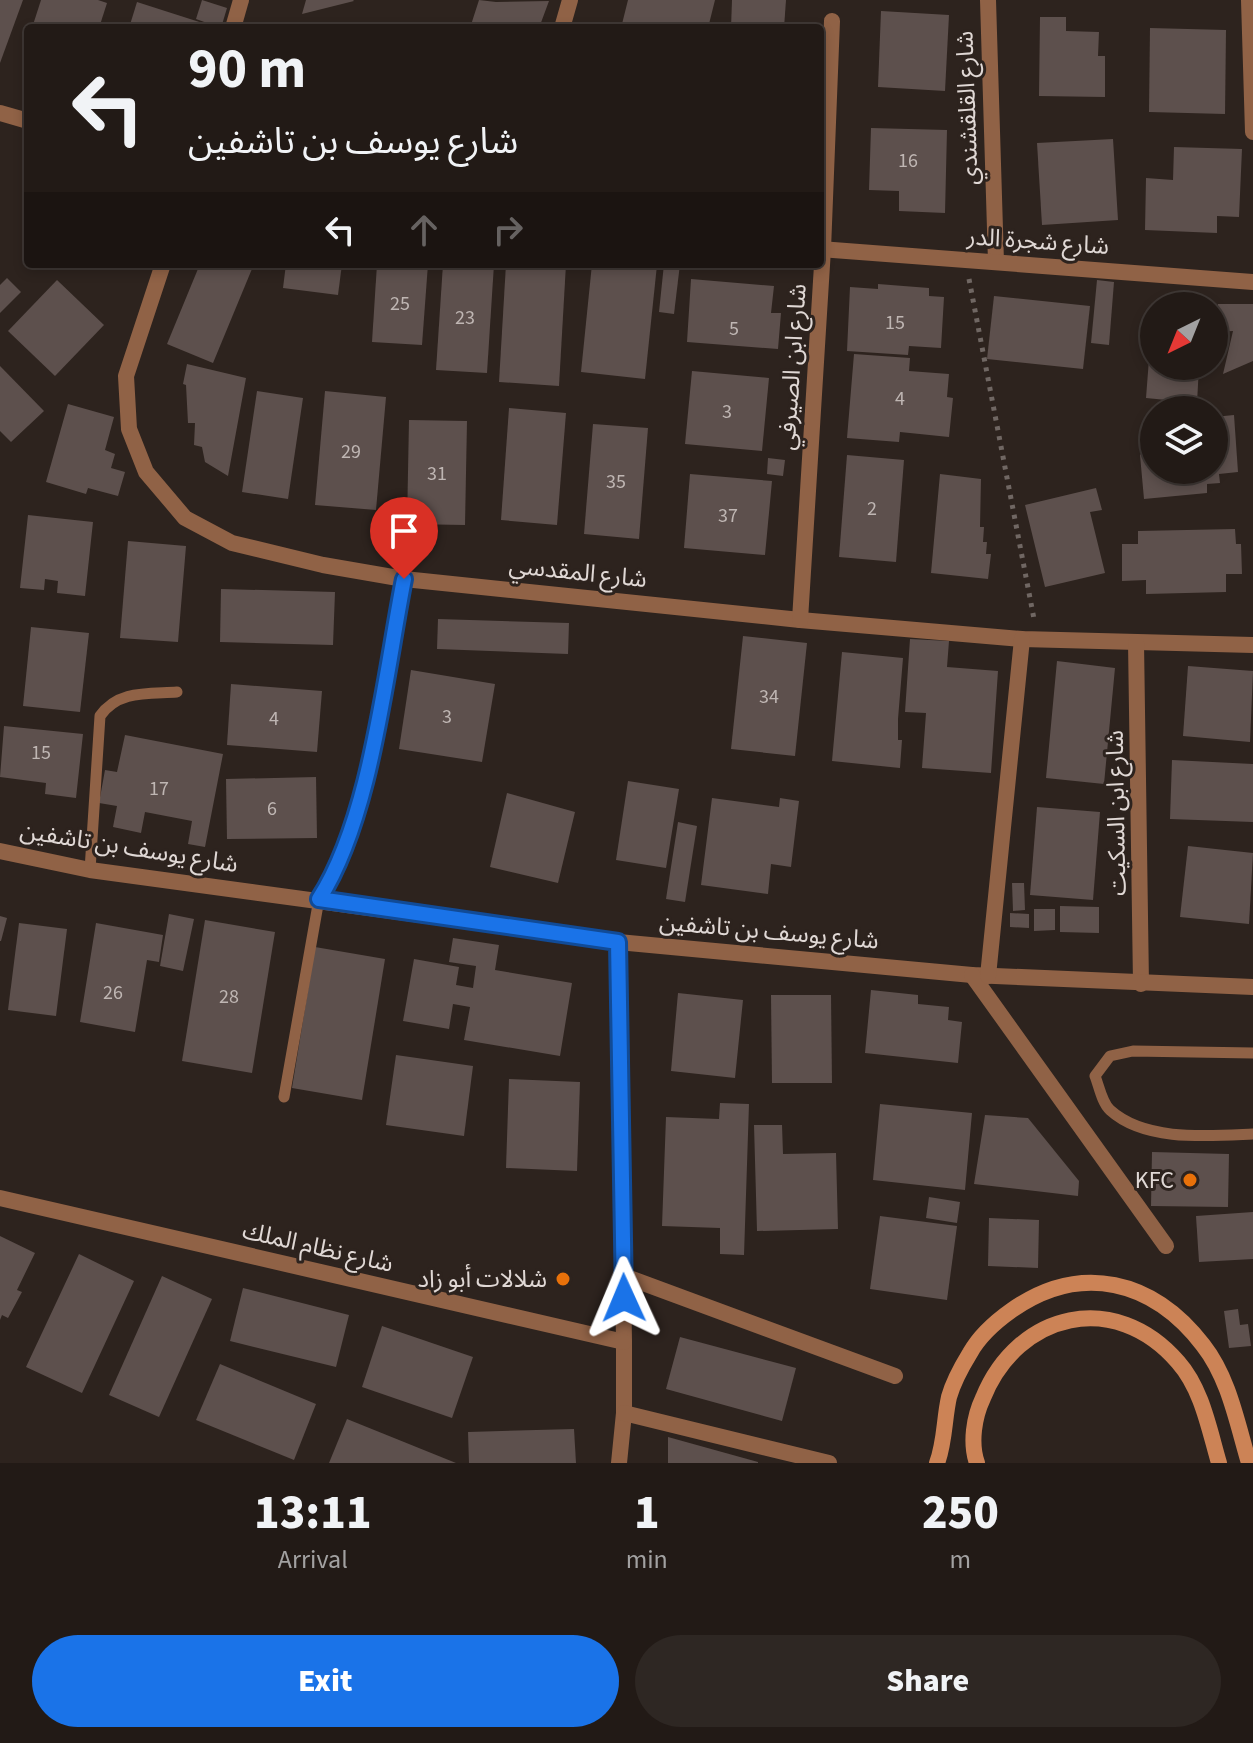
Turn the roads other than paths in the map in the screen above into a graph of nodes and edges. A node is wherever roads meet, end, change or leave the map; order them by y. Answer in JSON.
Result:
{"nodes":[{"id":1,"x":241,"y":0,"type":"edge"},
{"id":2,"x":570,"y":0,"type":"edge"},
{"id":3,"x":988,"y":0,"type":"edge"},
{"id":4,"x":1249,"y":0,"type":"edge"},
{"id":5,"x":832,"y":21,"type":"dead end"},
{"id":6,"x":234,"y":24,"type":"edge"},
{"id":7,"x":563,"y":24,"type":"edge"},
{"id":8,"x":0,"y":113,"type":"edge"},
{"id":9,"x":24,"y":120,"type":"edge"},
{"id":10,"x":1253,"y":132,"type":"edge"},
{"id":11,"x":824,"y":203,"type":"edge"},
{"id":12,"x":824,"y":249,"type":"edge"},
{"id":13,"x":996,"y":262,"type":"junction"},
{"id":14,"x":162,"y":268,"type":"edge"},
{"id":15,"x":821,"y":268,"type":"edge"},
{"id":16,"x":1253,"y":282,"type":"edge"},
{"id":17,"x":404,"y":579,"type":"junction"},
{"id":18,"x":800,"y":620,"type":"junction"},
{"id":19,"x":1030,"y":639,"type":"junction"},
{"id":20,"x":1136,"y":642,"type":"junction"},
{"id":21,"x":1253,"y":645,"type":"edge"},
{"id":22,"x":177,"y":692,"type":"dead end"},
{"id":23,"x":0,"y":851,"type":"edge"},
{"id":24,"x":90,"y":870,"type":"junction"},
{"id":25,"x":319,"y":899,"type":"junction"},
{"id":26,"x":618,"y":942,"type":"junction"},
{"id":27,"x":980,"y":976,"type":"junction"},
{"id":28,"x":1141,"y":984,"type":"junction"},
{"id":29,"x":1253,"y":987,"type":"edge"},
{"id":30,"x":1253,"y":1053,"type":"edge"},
{"id":31,"x":284,"y":1097,"type":"dead end"},
{"id":32,"x":1253,"y":1134,"type":"edge"},
{"id":33,"x":0,"y":1198,"type":"edge"},
{"id":34,"x":1166,"y":1246,"type":"dead end"},
{"id":35,"x":624,"y":1276,"type":"junction"},
{"id":36,"x":624,"y":1342,"type":"junction"},
{"id":37,"x":895,"y":1376,"type":"dead end"},
{"id":38,"x":624,"y":1413,"type":"junction"},
{"id":39,"x":619,"y":1463,"type":"edge"},
{"id":40,"x":829,"y":1463,"type":"edge"},
{"id":41,"x":937,"y":1463,"type":"edge"},
{"id":42,"x":977,"y":1463,"type":"edge"},
{"id":43,"x":1219,"y":1463,"type":"edge"},
{"id":44,"x":1249,"y":1463,"type":"edge"}],
"edges":[{"from":1,"to":6,"type":"street"},
{"from":2,"to":7,"type":"street"},
{"from":3,"to":13,"type":"street","name":"شارع القلقشندي"},
{"from":4,"to":10,"type":"street"},
{"from":5,"to":11,"type":"street","name":"شارع ابن الصيرفي"},
{"from":8,"to":9,"type":"street"},
{"from":12,"to":13,"type":"street","name":"شارع شجرة الدر"},
{"from":13,"to":16,"type":"street","name":"شارع شجرة الدر"},
{"from":14,"to":17,"type":"street","name":"شارع المقدسي"},
{"from":15,"to":18,"type":"street","name":"شارع ابن الصيرفي"},
{"from":17,"to":18,"type":"street","name":"شارع المقدسي"},
{"from":17,"to":25,"type":"street"},
{"from":18,"to":19,"type":"street","name":"شارع المقدسي"},
{"from":19,"to":20,"type":"street","name":"شارع المقدسي"},
{"from":19,"to":27,"type":"street"},
{"from":20,"to":21,"type":"street","name":"شارع المقدسي"},
{"from":20,"to":28,"type":"street","name":"شارع ابن السكيت"},
{"from":22,"to":24,"type":"lane"},
{"from":23,"to":24,"type":"street","name":"شارع يوسف بن تاشفين"},
{"from":24,"to":25,"type":"street","name":"شارع يوسف بن تاشفين"},
{"from":25,"to":26,"type":"street","name":"شارع يوسف بن تاشفين"},
{"from":25,"to":31,"type":"lane"},
{"from":26,"to":27,"type":"street","name":"شارع يوسف بن تاشفين"},
{"from":26,"to":35,"type":"street"},
{"from":27,"to":28,"type":"street","name":"شارع يوسف بن تاشفين"},
{"from":27,"to":34,"type":"street"},
{"from":28,"to":29,"type":"street","name":"شارع يوسف بن تاشفين"},
{"from":30,"to":32,"type":"lane"},
{"from":33,"to":36,"type":"street","name":"شارع نظام الملك"},
{"from":35,"to":36,"type":"street"},
{"from":35,"to":37,"type":"street"},
{"from":36,"to":38,"type":"street"},
{"from":38,"to":39,"type":"street"},
{"from":38,"to":40,"type":"street"},
{"from":41,"to":44,"type":"main road"},
{"from":42,"to":43,"type":"main road"}]}
